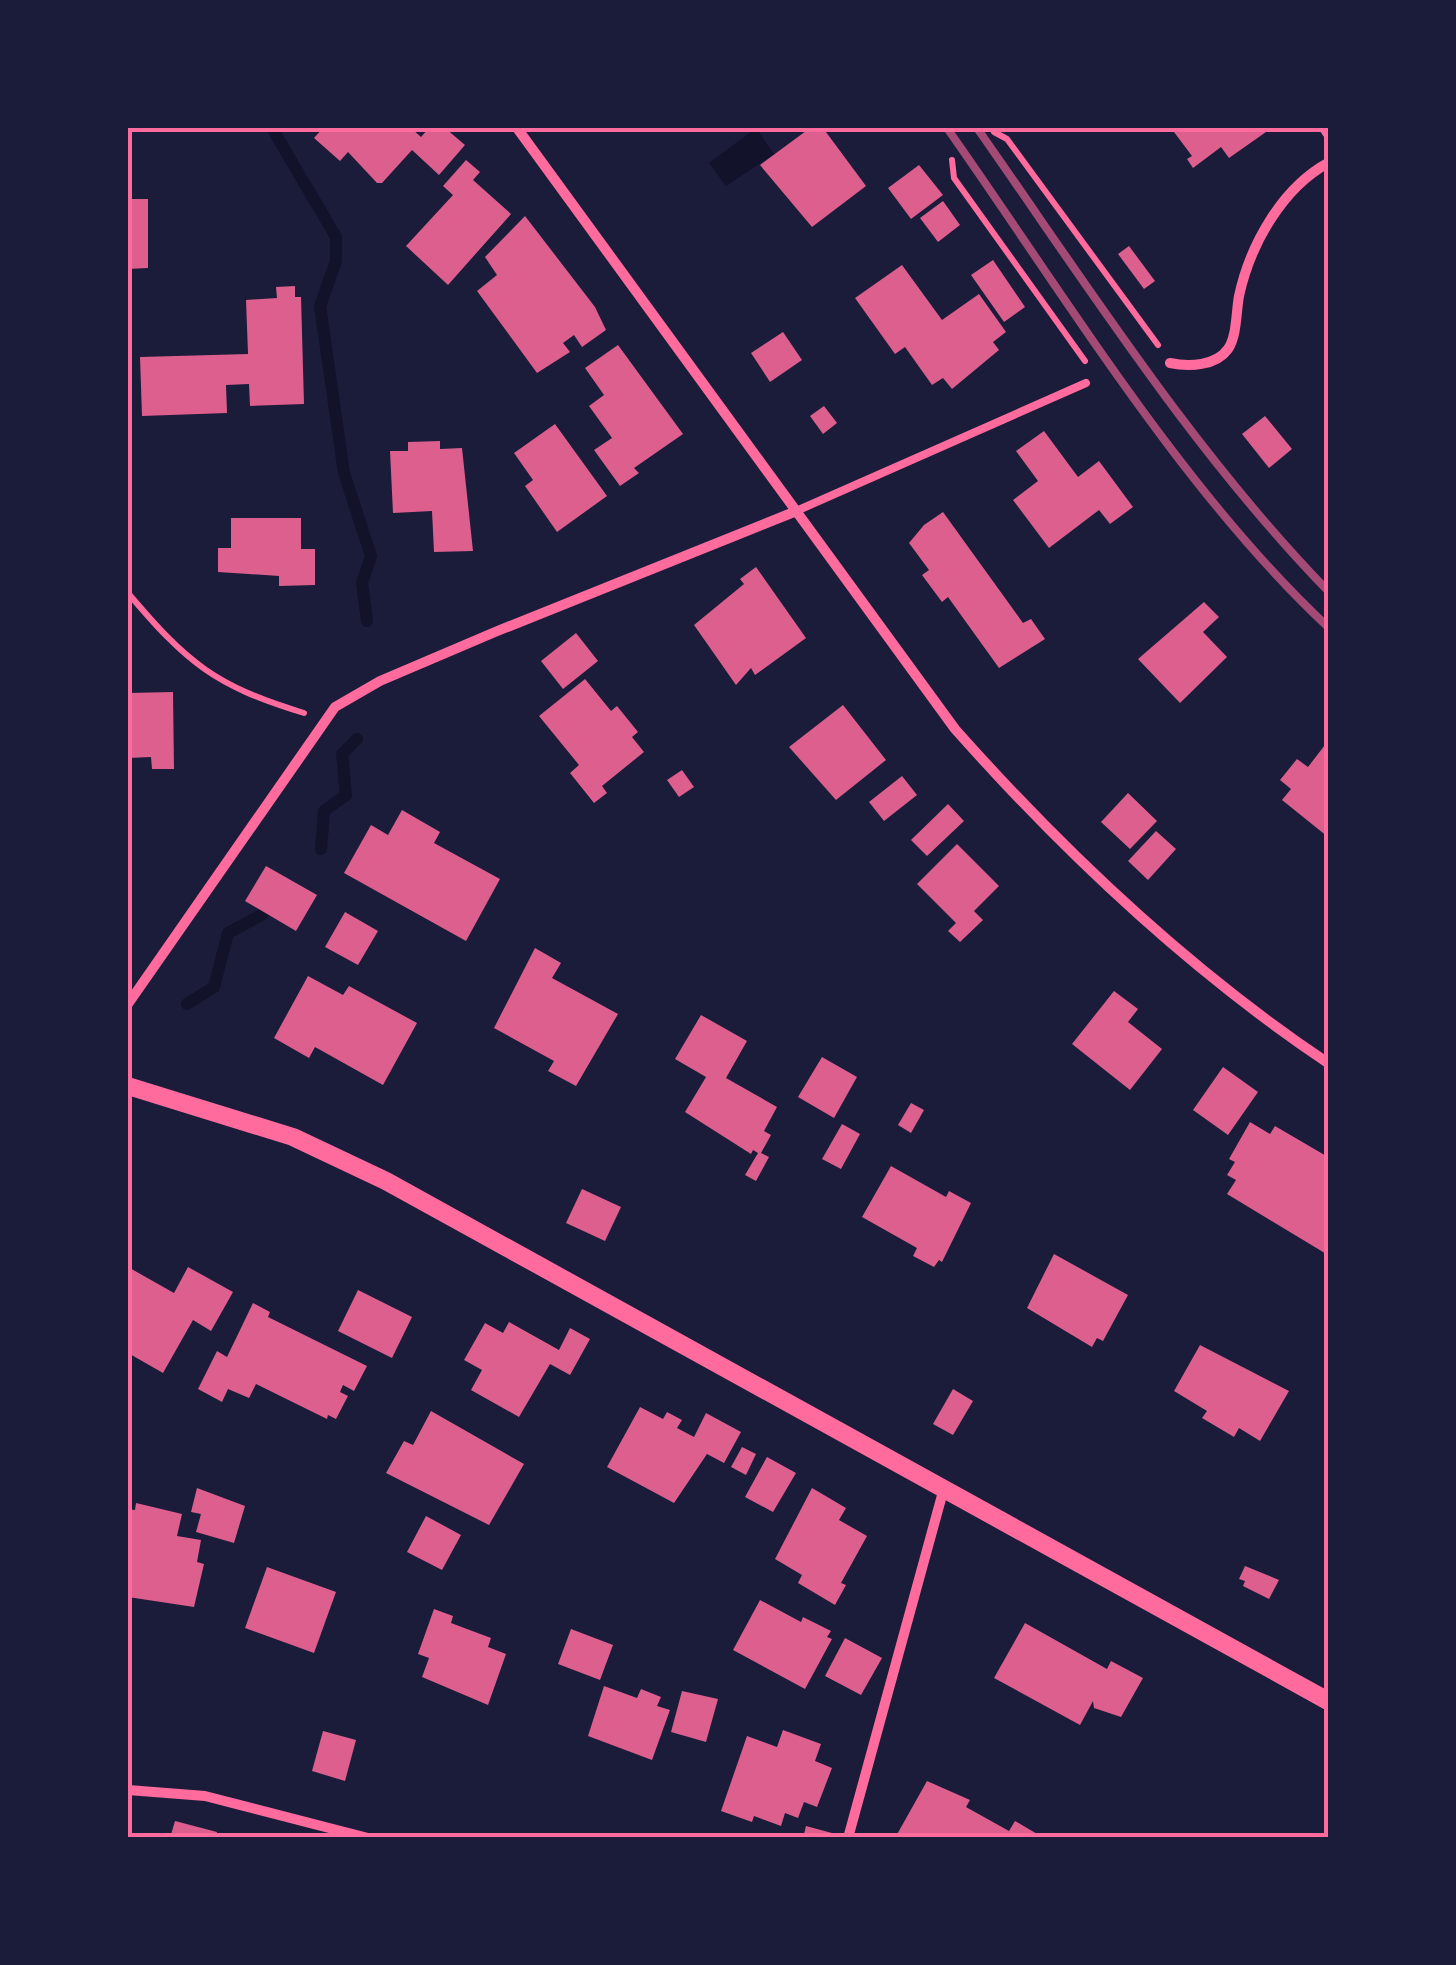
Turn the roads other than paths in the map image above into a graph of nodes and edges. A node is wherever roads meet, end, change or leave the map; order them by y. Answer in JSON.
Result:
{"nodes":[{"id":1,"x":517,"y":128,"type":"edge"},
{"id":2,"x":1324,"y":128,"type":"edge"},
{"id":3,"x":1328,"y":134,"type":"edge"},
{"id":4,"x":1328,"y":163,"type":"edge"},
{"id":5,"x":1170,"y":362,"type":"road end"},
{"id":6,"x":1086,"y":383,"type":"road end"},
{"id":7,"x":794,"y":512,"type":"junction"},
{"id":8,"x":128,"y":1004,"type":"edge"},
{"id":9,"x":1328,"y":1064,"type":"edge"},
{"id":10,"x":128,"y":1086,"type":"edge"},
{"id":11,"x":944,"y":1488,"type":"junction"},
{"id":12,"x":1328,"y":1701,"type":"edge"},
{"id":13,"x":128,"y":1790,"type":"edge"},
{"id":14,"x":368,"y":1838,"type":"edge"},
{"id":15,"x":848,"y":1838,"type":"edge"}],
"edges":[{"from":1,"to":7,"type":"street"},
{"from":2,"to":3,"type":"street"},
{"from":4,"to":5,"type":"street"},
{"from":6,"to":7,"type":"lane"},
{"from":7,"to":8,"type":"street"},
{"from":7,"to":9,"type":"street"},
{"from":10,"to":11,"type":"street"},
{"from":11,"to":12,"type":"street"},
{"from":11,"to":15,"type":"street"},
{"from":13,"to":14,"type":"street"}]}
